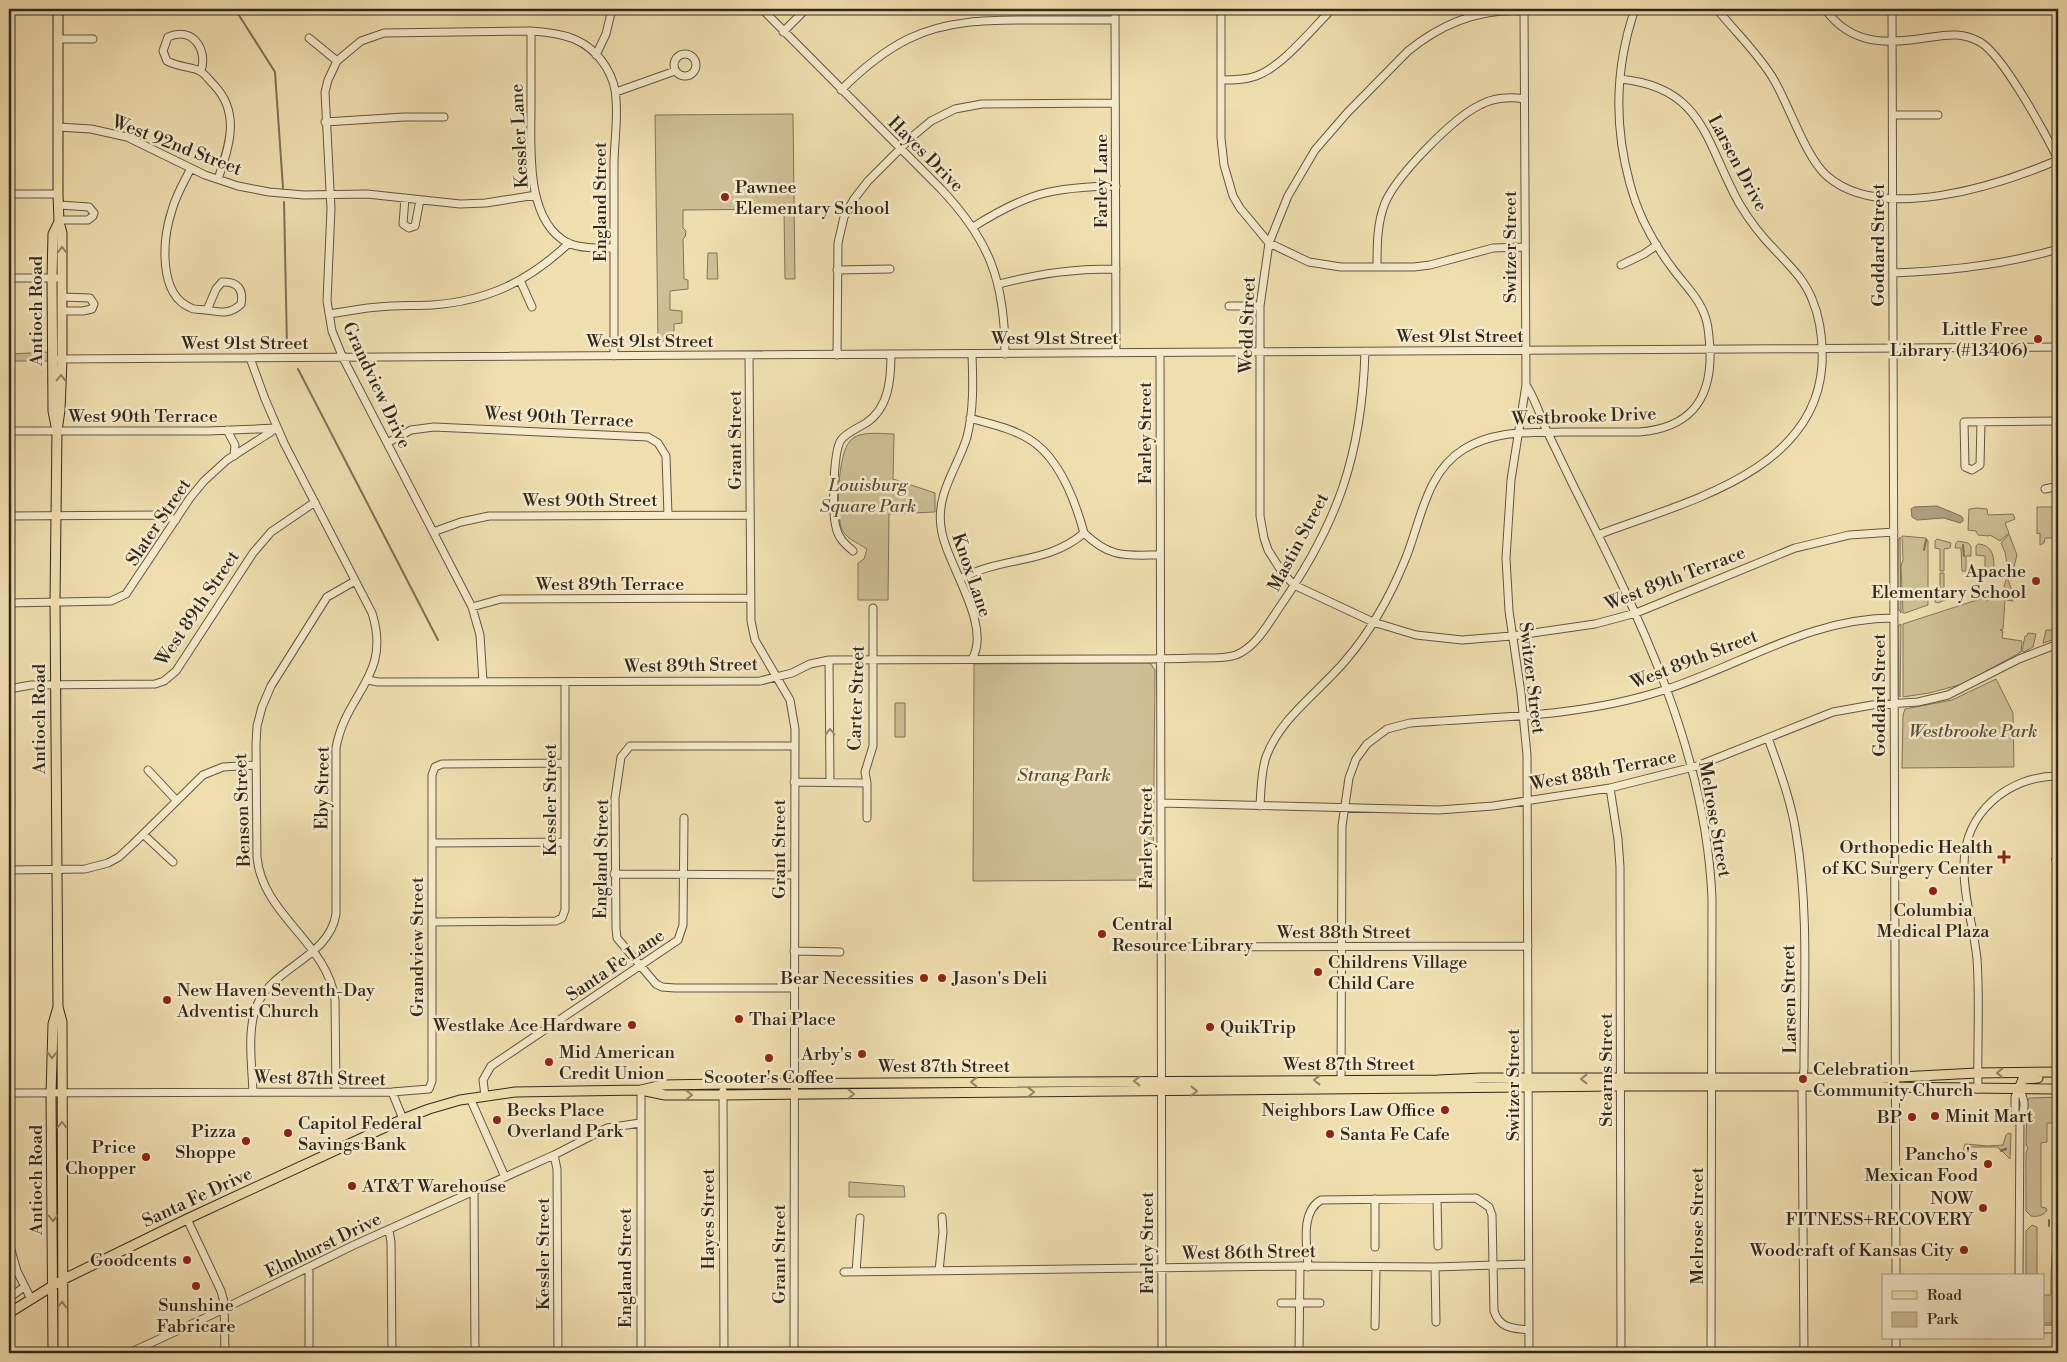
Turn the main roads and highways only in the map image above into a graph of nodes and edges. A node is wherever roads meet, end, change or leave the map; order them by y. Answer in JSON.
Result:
{"nodes":[{"id":1,"x":58,"y":9,"type":"edge"},
{"id":2,"x":58,"y":221,"type":"junction"},
{"id":3,"x":57,"y":359,"type":"junction"},
{"id":4,"x":58,"y":1007,"type":"junction"},
{"id":5,"x":2058,"y":1072,"type":"edge"},
{"id":6,"x":2058,"y":1078,"type":"edge"},
{"id":7,"x":1621,"y":1082,"type":"junction"},
{"id":8,"x":1803,"y":1082,"type":"junction"},
{"id":9,"x":1341,"y":1084,"type":"junction"},
{"id":10,"x":2019,"y":1089,"type":"junction"},
{"id":11,"x":2058,"y":1089,"type":"edge"},
{"id":12,"x":641,"y":1090,"type":"junction"},
{"id":13,"x":403,"y":1119,"type":"joint"},
{"id":14,"x":62,"y":1280,"type":"junction"},
{"id":15,"x":53,"y":1285,"type":"junction"},
{"id":16,"x":9,"y":1313,"type":"edge"},
{"id":17,"x":53,"y":1353,"type":"edge"},
{"id":18,"x":63,"y":1353,"type":"edge"}],
"edges":[{"from":1,"to":2,"type":"main road","name":"Antioch Road"},
{"from":3,"to":2,"type":"main road","name":"Antioch Road","one_way":true},
{"from":2,"to":3,"type":"main road","name":"Antioch Road"},
{"from":3,"to":4,"type":"main road","name":"Antioch Road"},
{"from":14,"to":4,"type":"main road","name":"Antioch Road","one_way":true},
{"from":4,"to":15,"type":"main road","name":"Antioch Road","one_way":true},
{"from":5,"to":8,"type":"main road","name":"West 87th Street","one_way":true},
{"from":6,"to":10,"type":"main road"},
{"from":7,"to":8,"type":"main road","name":"West 87th Street"},
{"from":7,"to":9,"type":"main road","name":"West 87th Street","one_way":true},
{"from":7,"to":9,"type":"main road","name":"West 87th Street"},
{"from":8,"to":10,"type":"main road","name":"West 87th Street"},
{"from":9,"to":12,"type":"main road","name":"West 87th Street","one_way":true},
{"from":12,"to":9,"type":"main road","name":"West 87th Street","one_way":true},
{"from":10,"to":11,"type":"main road","name":"West 87th Street"},
{"from":12,"to":13,"type":"main road","name":"West 87th Street"},
{"from":13,"to":14,"type":"main road","name":"Santa Fe Drive"},
{"from":14,"to":15,"type":"main road","name":"Santa Fe Drive"},
{"from":18,"to":14,"type":"main road","name":"Antioch Road","one_way":true},
{"from":15,"to":16,"type":"main road","name":"Santa Fe Drive"},
{"from":15,"to":17,"type":"main road","name":"Antioch Road"}]}
